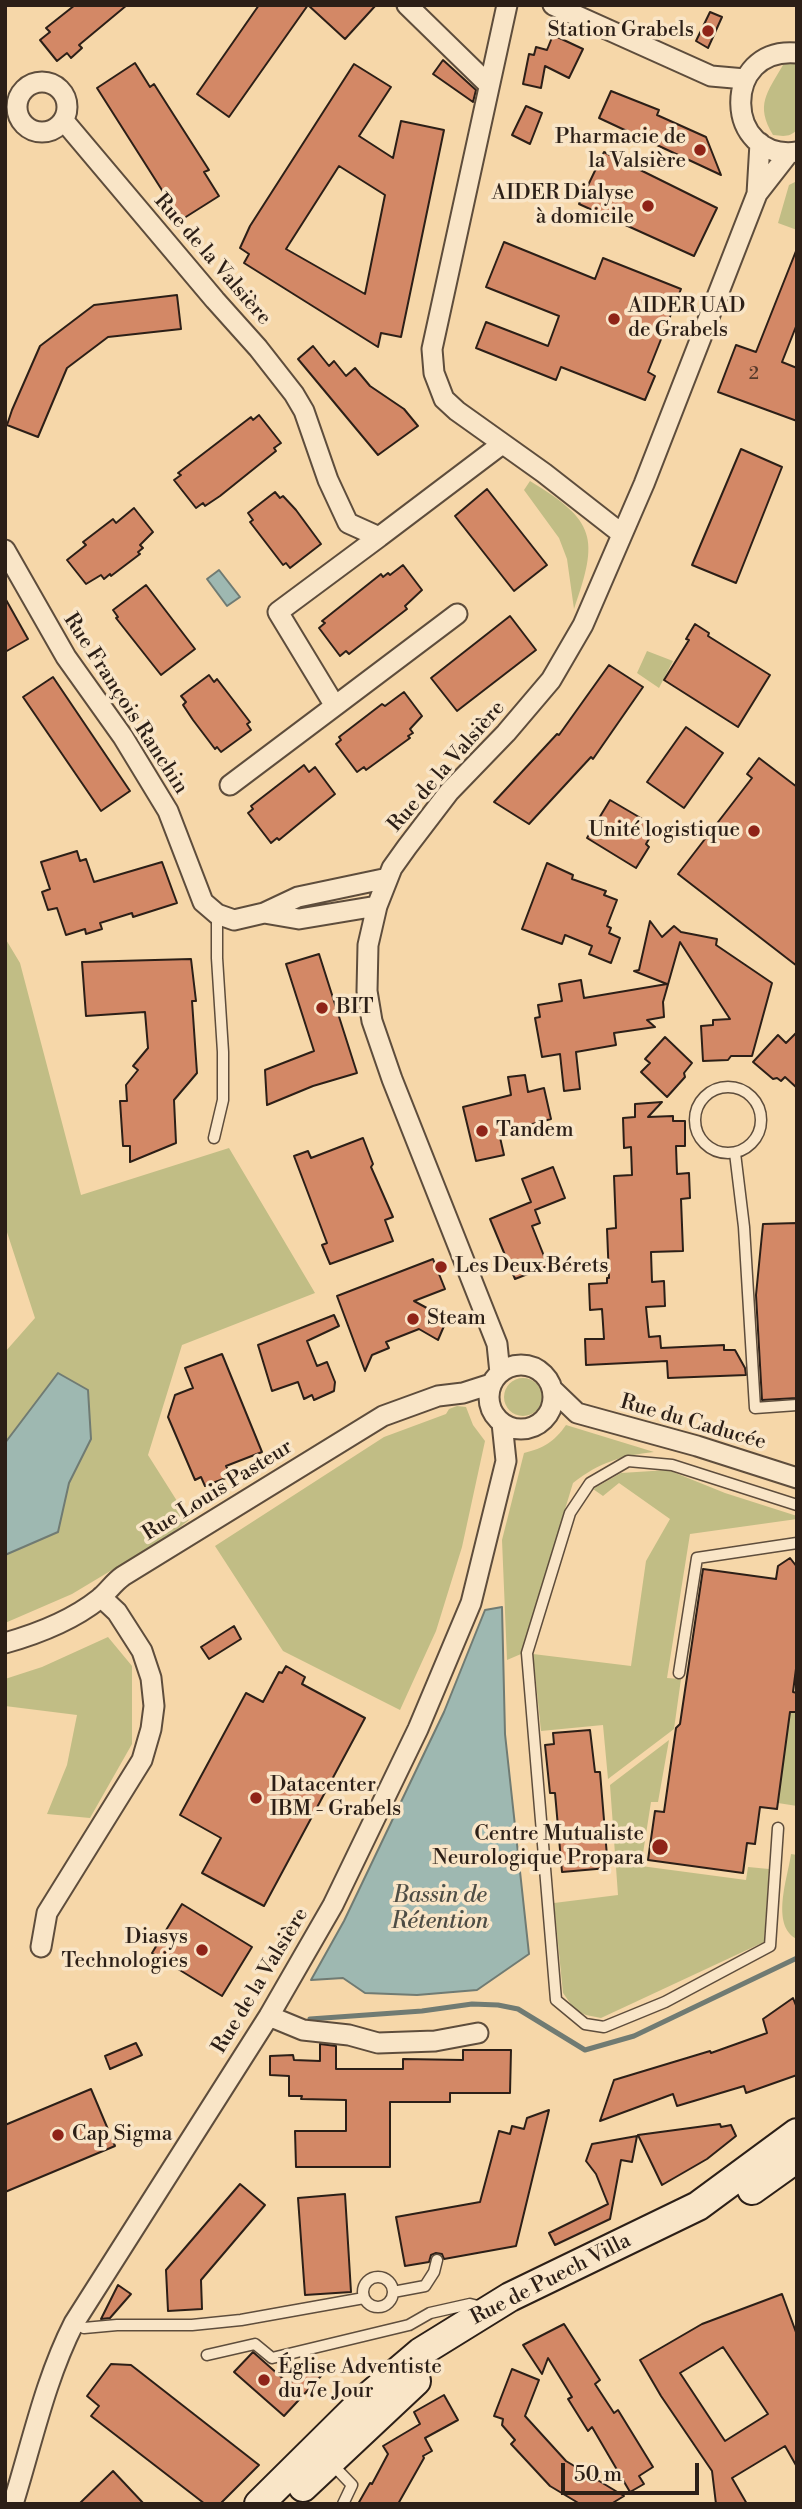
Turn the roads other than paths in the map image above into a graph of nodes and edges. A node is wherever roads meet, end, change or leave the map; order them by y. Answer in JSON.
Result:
{"nodes":[{"id":1,"x":407,"y":5,"type":"edge"},
{"id":2,"x":507,"y":5,"type":"edge"},
{"id":3,"x":553,"y":5,"type":"edge"},
{"id":4,"x":796,"y":51,"type":"edge"},
{"id":5,"x":711,"y":76,"type":"junction"},
{"id":6,"x":745,"y":79,"type":"junction"},
{"id":7,"x":489,"y":85,"type":"junction"},
{"id":8,"x":739,"y":104,"type":"junction"},
{"id":9,"x":64,"y":121,"type":"dead end"},
{"id":10,"x":760,"y":144,"type":"junction"},
{"id":11,"x":793,"y":153,"type":"edge"},
{"id":12,"x":757,"y":194,"type":"junction"},
{"id":13,"x":502,"y":444,"type":"junction"},
{"id":14,"x":622,"y":534,"type":"junction"},
{"id":15,"x":379,"y":537,"type":"junction"},
{"id":16,"x":5,"y":550,"type":"edge"},
{"id":17,"x":457,"y":614,"type":"dead end"},
{"id":18,"x":335,"y":706,"type":"junction"},
{"id":19,"x":230,"y":785,"type":"dead end"},
{"id":20,"x":388,"y":878,"type":"junction"},
{"id":21,"x":377,"y":906,"type":"junction"},
{"id":22,"x":264,"y":913,"type":"junction"},
{"id":23,"x":218,"y":914,"type":"junction"},
{"id":24,"x":214,"y":1138,"type":"dead end"},
{"id":25,"x":735,"y":1153,"type":"junction"},
{"id":26,"x":497,"y":1343,"type":"junction"},
{"id":27,"x":526,"y":1366,"type":"junction"},
{"id":28,"x":496,"y":1379,"type":"junction"},
{"id":29,"x":552,"y":1389,"type":"junction"},
{"id":30,"x":463,"y":1393,"type":"junction"},
{"id":31,"x":797,"y":1405,"type":"edge"},
{"id":32,"x":576,"y":1413,"type":"junction"},
{"id":33,"x":499,"y":1420,"type":"junction"},
{"id":34,"x":535,"y":1424,"type":"junction"},
{"id":35,"x":506,"y":1461,"type":"junction"},
{"id":36,"x":797,"y":1478,"type":"edge"},
{"id":37,"x":797,"y":1505,"type":"edge"},
{"id":38,"x":797,"y":1543,"type":"edge"},
{"id":39,"x":101,"y":1597,"type":"junction"},
{"id":40,"x":5,"y":1643,"type":"edge"},
{"id":41,"x":679,"y":1673,"type":"dead end"},
{"id":42,"x":778,"y":1828,"type":"dead end"},
{"id":43,"x":41,"y":1947,"type":"dead end"},
{"id":44,"x":269,"y":2016,"type":"junction"},
{"id":45,"x":478,"y":2033,"type":"dead end"},
{"id":46,"x":797,"y":2133,"type":"edge"},
{"id":47,"x":797,"y":2158,"type":"edge"},
{"id":48,"x":437,"y":2260,"type":"dead end"},
{"id":49,"x":393,"y":2292,"type":"junction"},
{"id":50,"x":364,"y":2298,"type":"junction"},
{"id":51,"x":490,"y":2309,"type":"junction"},
{"id":52,"x":74,"y":2323,"type":"junction"},
{"id":53,"x":207,"y":2355,"type":"dead end"},
{"id":54,"x":322,"y":2455,"type":"junction"},
{"id":55,"x":13,"y":2504,"type":"edge"},
{"id":56,"x":259,"y":2504,"type":"edge"},
{"id":57,"x":286,"y":2504,"type":"edge"},
{"id":58,"x":343,"y":2504,"type":"edge"}],
"edges":[{"from":1,"to":7,"type":"street"},
{"from":2,"to":7,"type":"street"},
{"from":3,"to":5,"type":"street"},
{"from":4,"to":6,"type":"street"},
{"from":5,"to":6,"type":"street"},
{"from":5,"to":8,"type":"street"},
{"from":6,"to":8,"type":"street"},
{"from":7,"to":13,"type":"street"},
{"from":8,"to":10,"type":"street"},
{"from":9,"to":15,"type":"street","name":"Rue de la Valsière"},
{"from":10,"to":11,"type":"street"},
{"from":10,"to":12,"type":"street"},
{"from":11,"to":12,"type":"street"},
{"from":12,"to":14,"type":"street","name":"Rue de la Valsière"},
{"from":13,"to":14,"type":"street"},
{"from":13,"to":15,"type":"street"},
{"from":14,"to":20,"type":"street","name":"Rue de la Valsière"},
{"from":15,"to":18,"type":"street"},
{"from":16,"to":23,"type":"street","name":"Rue François Ranchin"},
{"from":17,"to":18,"type":"street"},
{"from":18,"to":19,"type":"street"},
{"from":20,"to":21,"type":"street","name":"Rue de la Valsière"},
{"from":20,"to":22,"type":"street"},
{"from":21,"to":22,"type":"street"},
{"from":21,"to":26,"type":"street","name":"Rue de la Valsière"},
{"from":22,"to":23,"type":"street"},
{"from":23,"to":24,"type":"lane"},
{"from":25,"to":25,"type":"lane"},
{"from":25,"to":31,"type":"lane"},
{"from":26,"to":27,"type":"street","name":"Rue de la Valsière"},
{"from":26,"to":28,"type":"street","name":"Rue de la Valsière"},
{"from":27,"to":28,"type":"street"},
{"from":27,"to":29,"type":"street"},
{"from":28,"to":30,"type":"street","name":"Rue Louis Pasteur"},
{"from":28,"to":33,"type":"street"},
{"from":29,"to":32,"type":"street","name":"Rue du Caducée"},
{"from":29,"to":34,"type":"street"},
{"from":30,"to":33,"type":"street"},
{"from":30,"to":39,"type":"street","name":"Rue Louis Pasteur"},
{"from":32,"to":34,"type":"street","name":"Rue du Caducée"},
{"from":32,"to":36,"type":"street","name":"Rue du Caducée"},
{"from":33,"to":34,"type":"street"},
{"from":33,"to":35,"type":"street","name":"Rue de la Valsière"},
{"from":34,"to":35,"type":"street","name":"Rue de la Valsière"},
{"from":35,"to":44,"type":"street","name":"Rue de la Valsière"},
{"from":37,"to":42,"type":"lane"},
{"from":38,"to":41,"type":"lane"},
{"from":39,"to":40,"type":"street","name":"Rue Louis Pasteur"},
{"from":39,"to":43,"type":"street"},
{"from":44,"to":45,"type":"street"},
{"from":44,"to":52,"type":"street","name":"Rue de la Valsière"},
{"from":46,"to":51,"type":"main road","name":"Rue de Puech Villa"},
{"from":47,"to":54,"type":"main road","name":"Rue de Puech Villa"},
{"from":48,"to":49,"type":"lane"},
{"from":49,"to":50,"type":"lane"},
{"from":49,"to":50,"type":"lane"},
{"from":50,"to":52,"type":"lane"},
{"from":51,"to":53,"type":"lane"},
{"from":51,"to":54,"type":"main road","name":"Rue de Puech Villa"},
{"from":52,"to":55,"type":"street","name":"Rue de la Valsière"},
{"from":54,"to":56,"type":"main road","name":"Rue de Puech Villa"},
{"from":54,"to":57,"type":"main road","name":"Rue de Puech Villa"},
{"from":54,"to":58,"type":"lane"}]}
